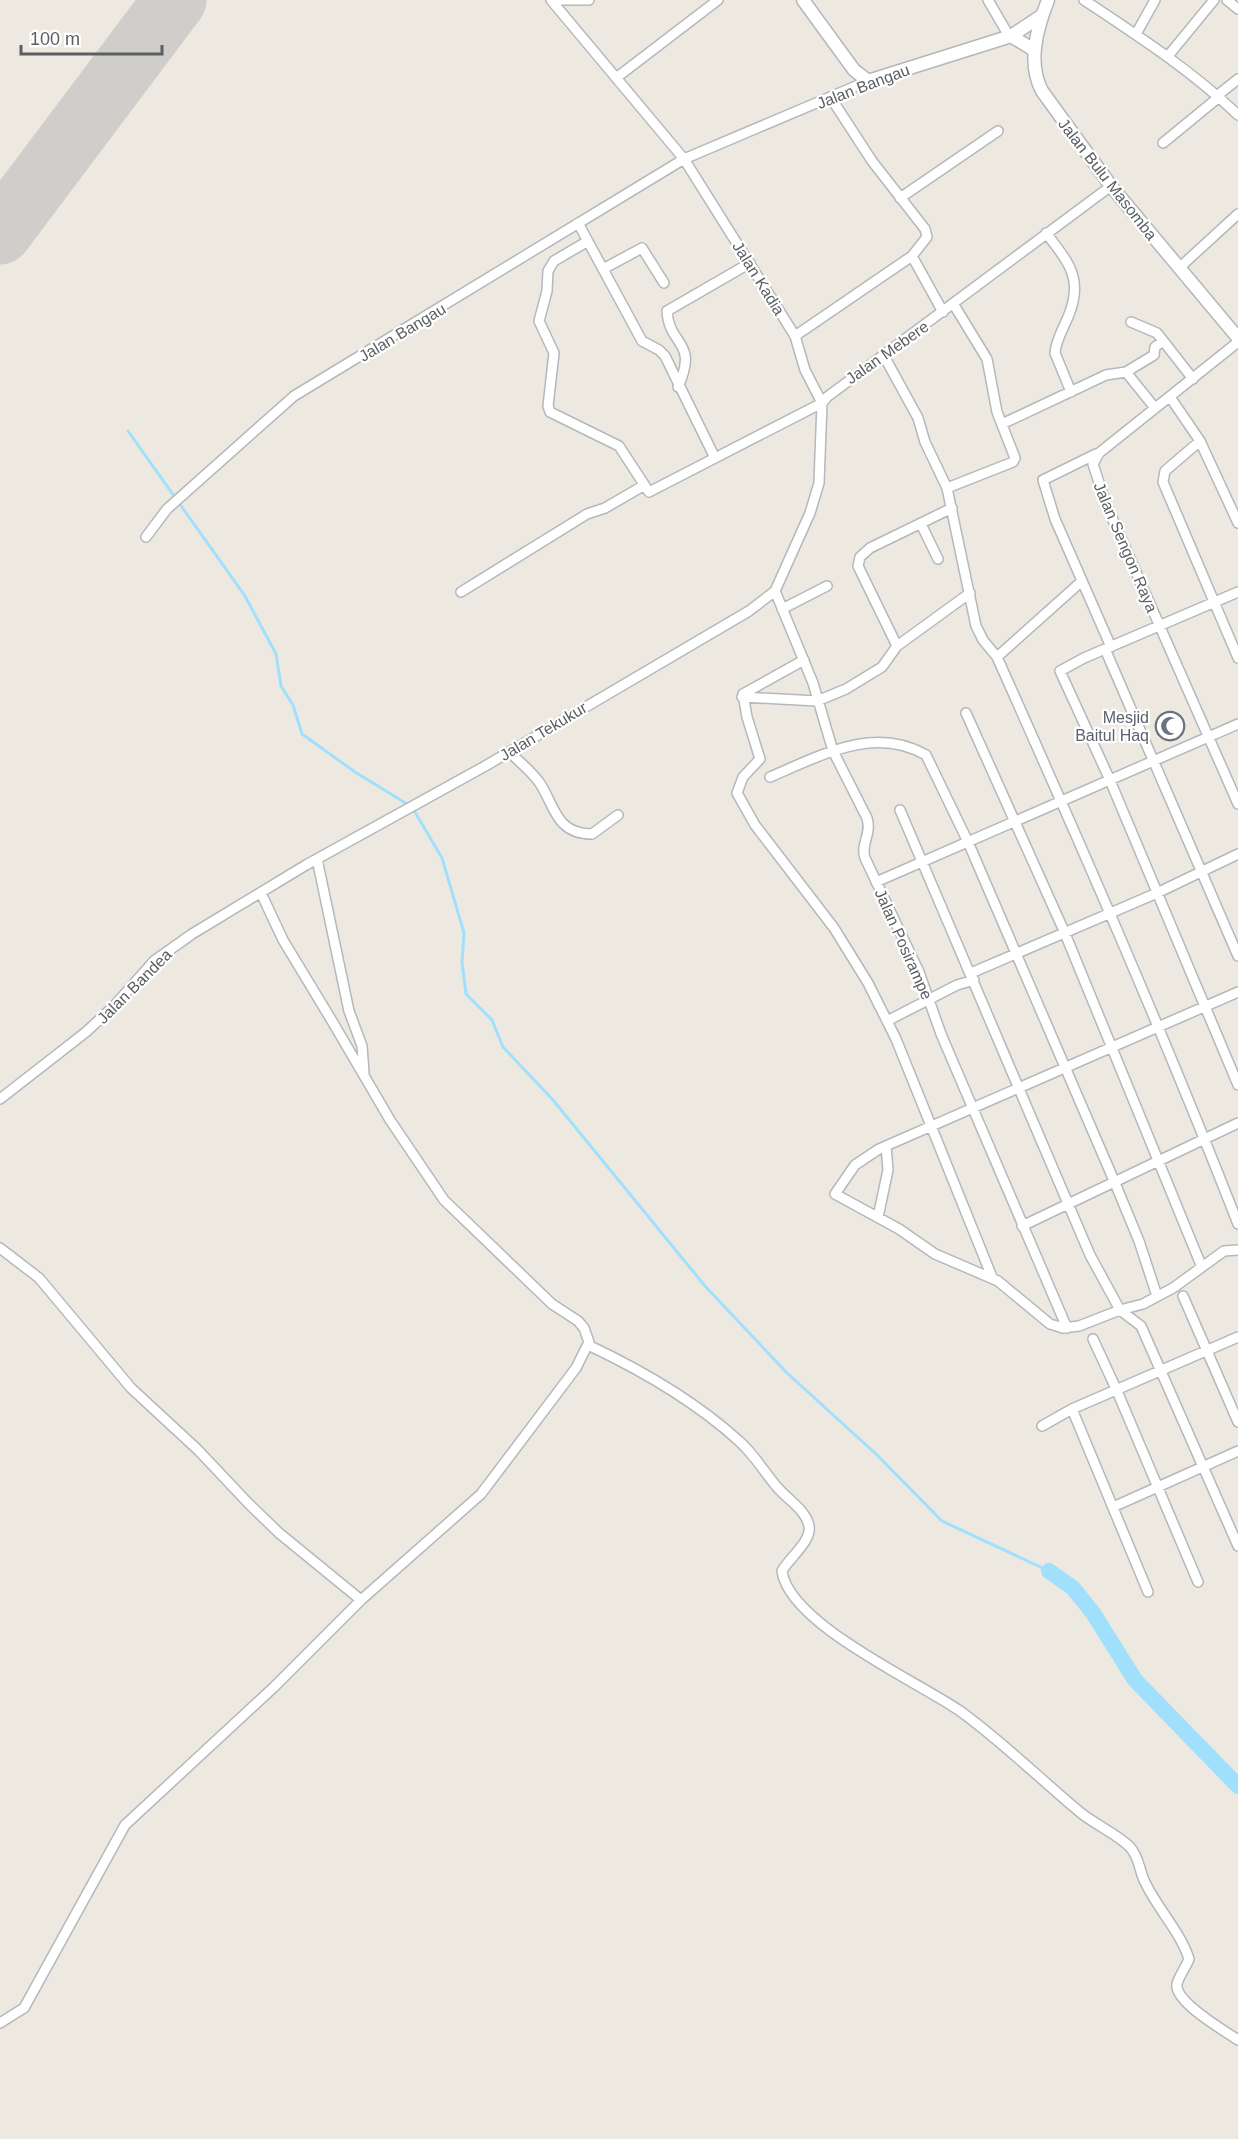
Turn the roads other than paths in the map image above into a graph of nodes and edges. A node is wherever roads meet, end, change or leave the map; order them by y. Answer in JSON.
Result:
{"nodes":[{"id":1,"x":552,"y":0,"type":"edge"},
{"id":2,"x":589,"y":0,"type":"edge"},
{"id":3,"x":718,"y":0,"type":"edge"},
{"id":4,"x":988,"y":0,"type":"edge"},
{"id":5,"x":1048,"y":0,"type":"edge"},
{"id":6,"x":1084,"y":0,"type":"edge"},
{"id":7,"x":1155,"y":0,"type":"edge"},
{"id":8,"x":1214,"y":0,"type":"edge"},
{"id":9,"x":1227,"y":0,"type":"edge"},
{"id":10,"x":808,"y":1,"type":"edge"},
{"id":11,"x":1238,"y":9,"type":"edge"},
{"id":12,"x":1041,"y":16,"type":"junction"},
{"id":13,"x":1136,"y":34,"type":"junction"},
{"id":14,"x":1010,"y":36,"type":"junction"},
{"id":15,"x":1034,"y":50,"type":"junction"},
{"id":16,"x":1168,"y":56,"type":"junction"},
{"id":17,"x":616,"y":78,"type":"junction"},
{"id":18,"x":1238,"y":79,"type":"edge"},
{"id":19,"x":868,"y":81,"type":"junction"},
{"id":20,"x":1219,"y":96,"type":"junction"},
{"id":21,"x":831,"y":98,"type":"junction"},
{"id":22,"x":1238,"y":115,"type":"edge"},
{"id":23,"x":998,"y":131,"type":"dead end"},
{"id":24,"x":1162,"y":143,"type":"dead end"},
{"id":25,"x":684,"y":159,"type":"junction"},
{"id":26,"x":1111,"y":186,"type":"junction"},
{"id":27,"x":900,"y":198,"type":"junction"},
{"id":28,"x":1238,"y":214,"type":"edge"},
{"id":29,"x":578,"y":223,"type":"junction"},
{"id":30,"x":1046,"y":233,"type":"junction"},
{"id":31,"x":588,"y":241,"type":"junction"},
{"id":32,"x":912,"y":256,"type":"junction"},
{"id":33,"x":750,"y":263,"type":"junction"},
{"id":34,"x":603,"y":268,"type":"junction"},
{"id":35,"x":1179,"y":268,"type":"junction"},
{"id":36,"x":664,"y":283,"type":"dead end"},
{"id":37,"x":954,"y":305,"type":"junction"},
{"id":38,"x":943,"y":312,"type":"junction"},
{"id":39,"x":1131,"y":322,"type":"dead end"},
{"id":40,"x":795,"y":336,"type":"junction"},
{"id":41,"x":1238,"y":340,"type":"edge"},
{"id":42,"x":1163,"y":341,"type":"junction"},
{"id":43,"x":884,"y":356,"type":"junction"},
{"id":44,"x":1126,"y":372,"type":"junction"},
{"id":45,"x":1192,"y":379,"type":"junction"},
{"id":46,"x":678,"y":387,"type":"junction"},
{"id":47,"x":1071,"y":392,"type":"junction"},
{"id":48,"x":1170,"y":397,"type":"junction"},
{"id":49,"x":822,"y":403,"type":"junction"},
{"id":50,"x":1155,"y":408,"type":"junction"},
{"id":51,"x":1002,"y":424,"type":"junction"},
{"id":52,"x":1200,"y":441,"type":"junction"},
{"id":53,"x":1099,"y":453,"type":"junction"},
{"id":54,"x":715,"y":458,"type":"junction"},
{"id":55,"x":643,"y":486,"type":"junction"},
{"id":56,"x":947,"y":488,"type":"junction"},
{"id":57,"x":952,"y":508,"type":"junction"},
{"id":58,"x":1238,"y":523,"type":"edge"},
{"id":59,"x":921,"y":524,"type":"junction"},
{"id":60,"x":146,"y":537,"type":"dead end"},
{"id":61,"x":938,"y":559,"type":"dead end"},
{"id":62,"x":1082,"y":581,"type":"junction"},
{"id":63,"x":827,"y":586,"type":"dead end"},
{"id":64,"x":776,"y":591,"type":"junction"},
{"id":65,"x":461,"y":592,"type":"dead end"},
{"id":66,"x":1238,"y":592,"type":"edge"},
{"id":67,"x":970,"y":593,"type":"junction"},
{"id":68,"x":1214,"y":602,"type":"junction"},
{"id":69,"x":782,"y":609,"type":"junction"},
{"id":70,"x":1159,"y":626,"type":"junction"},
{"id":71,"x":897,"y":646,"type":"junction"},
{"id":72,"x":1108,"y":648,"type":"junction"},
{"id":73,"x":997,"y":657,"type":"junction"},
{"id":74,"x":1238,"y":658,"type":"edge"},
{"id":75,"x":804,"y":660,"type":"junction"},
{"id":76,"x":742,"y":697,"type":"junction"},
{"id":77,"x":817,"y":701,"type":"junction"},
{"id":78,"x":966,"y":713,"type":"dead end"},
{"id":79,"x":1238,"y":724,"type":"edge"},
{"id":80,"x":1208,"y":738,"type":"junction"},
{"id":81,"x":833,"y":751,"type":"junction"},
{"id":82,"x":509,"y":752,"type":"junction"},
{"id":83,"x":1155,"y":760,"type":"junction"},
{"id":84,"x":770,"y":777,"type":"dead end"},
{"id":85,"x":1109,"y":778,"type":"junction"},
{"id":86,"x":1061,"y":801,"type":"junction"},
{"id":87,"x":1238,"y":804,"type":"edge"},
{"id":88,"x":900,"y":810,"type":"dead end"},
{"id":89,"x":618,"y":815,"type":"dead end"},
{"id":90,"x":1016,"y":822,"type":"junction"},
{"id":91,"x":968,"y":842,"type":"junction"},
{"id":92,"x":1238,"y":855,"type":"edge"},
{"id":93,"x":317,"y":859,"type":"junction"},
{"id":94,"x":923,"y":861,"type":"junction"},
{"id":95,"x":306,"y":865,"type":"joint"},
{"id":96,"x":1202,"y":871,"type":"junction"},
{"id":97,"x":876,"y":882,"type":"junction"},
{"id":98,"x":261,"y":893,"type":"junction"},
{"id":99,"x":1157,"y":893,"type":"junction"},
{"id":100,"x":1110,"y":913,"type":"junction"},
{"id":101,"x":1064,"y":931,"type":"junction"},
{"id":102,"x":1016,"y":953,"type":"junction"},
{"id":103,"x":1238,"y":956,"type":"edge"},
{"id":104,"x":973,"y":977,"type":"junction"},
{"id":105,"x":1238,"y":992,"type":"edge"},
{"id":106,"x":930,"y":1000,"type":"junction"},
{"id":107,"x":1206,"y":1006,"type":"junction"},
{"id":108,"x":888,"y":1021,"type":"junction"},
{"id":109,"x":1159,"y":1027,"type":"junction"},
{"id":110,"x":1113,"y":1047,"type":"junction"},
{"id":111,"x":1065,"y":1068,"type":"junction"},
{"id":112,"x":364,"y":1074,"type":"junction"},
{"id":113,"x":1238,"y":1085,"type":"edge"},
{"id":114,"x":1018,"y":1087,"type":"junction"},
{"id":115,"x":0,"y":1099,"type":"edge"},
{"id":116,"x":973,"y":1109,"type":"junction"},
{"id":117,"x":1238,"y":1123,"type":"edge"},
{"id":118,"x":929,"y":1127,"type":"junction"},
{"id":119,"x":1204,"y":1138,"type":"junction"},
{"id":120,"x":886,"y":1146,"type":"junction"},
{"id":121,"x":1158,"y":1162,"type":"junction"},
{"id":122,"x":1115,"y":1183,"type":"junction"},
{"id":123,"x":1068,"y":1205,"type":"junction"},
{"id":124,"x":878,"y":1218,"type":"junction"},
{"id":125,"x":1238,"y":1224,"type":"edge"},
{"id":126,"x":1022,"y":1226,"type":"junction"},
{"id":127,"x":0,"y":1248,"type":"edge"},
{"id":128,"x":1238,"y":1250,"type":"edge"},
{"id":129,"x":1201,"y":1265,"type":"junction"},
{"id":130,"x":992,"y":1277,"type":"junction"},
{"id":131,"x":1157,"y":1296,"type":"junction"},
{"id":132,"x":1184,"y":1296,"type":"dead end"},
{"id":133,"x":1120,"y":1310,"type":"junction"},
{"id":134,"x":1067,"y":1328,"type":"junction"},
{"id":135,"x":1238,"y":1337,"type":"edge"},
{"id":136,"x":1093,"y":1339,"type":"dead end"},
{"id":137,"x":588,"y":1345,"type":"junction"},
{"id":138,"x":1207,"y":1350,"type":"junction"},
{"id":139,"x":1161,"y":1372,"type":"junction"},
{"id":140,"x":1118,"y":1390,"type":"junction"},
{"id":141,"x":1072,"y":1409,"type":"junction"},
{"id":142,"x":1238,"y":1422,"type":"edge"},
{"id":143,"x":1042,"y":1426,"type":"dead end"},
{"id":144,"x":1238,"y":1451,"type":"edge"},
{"id":145,"x":1202,"y":1466,"type":"junction"},
{"id":146,"x":1157,"y":1487,"type":"junction"},
{"id":147,"x":1113,"y":1507,"type":"junction"},
{"id":148,"x":1238,"y":1546,"type":"edge"},
{"id":149,"x":1198,"y":1582,"type":"dead end"},
{"id":150,"x":1148,"y":1592,"type":"dead end"},
{"id":151,"x":361,"y":1600,"type":"junction"},
{"id":152,"x":0,"y":2023,"type":"edge"},
{"id":153,"x":1238,"y":2040,"type":"edge"}],
"edges":[{"from":1,"to":2,"type":"street"},
{"from":1,"to":17,"type":"street"},
{"from":3,"to":17,"type":"street"},
{"from":4,"to":14,"type":"street"},
{"from":5,"to":12,"type":"street","name":"Jalan Bulu Masomba"},
{"from":6,"to":13,"type":"street"},
{"from":7,"to":13,"type":"street"},
{"from":8,"to":16,"type":"street"},
{"from":9,"to":11,"type":"street"},
{"from":10,"to":19,"type":"street"},
{"from":12,"to":14,"type":"street","name":"Jalan Bangau"},
{"from":12,"to":15,"type":"street","name":"Jalan Bulu Masomba"},
{"from":13,"to":16,"type":"street"},
{"from":14,"to":15,"type":"street"},
{"from":14,"to":19,"type":"street","name":"Jalan Bangau"},
{"from":15,"to":26,"type":"street","name":"Jalan Bulu Masomba"},
{"from":16,"to":20,"type":"street"},
{"from":17,"to":25,"type":"street"},
{"from":18,"to":20,"type":"street"},
{"from":19,"to":21,"type":"street","name":"Jalan Bangau"},
{"from":20,"to":22,"type":"street"},
{"from":20,"to":24,"type":"street"},
{"from":21,"to":25,"type":"street","name":"Jalan Bangau"},
{"from":21,"to":27,"type":"street"},
{"from":23,"to":27,"type":"street"},
{"from":25,"to":29,"type":"street","name":"Jalan Bangau"},
{"from":25,"to":33,"type":"street","name":"Jalan Kadia"},
{"from":26,"to":30,"type":"street","name":"Jalan Mebere"},
{"from":26,"to":35,"type":"street","name":"Jalan Bulu Masomba"},
{"from":27,"to":32,"type":"street"},
{"from":28,"to":35,"type":"street"},
{"from":29,"to":31,"type":"street"},
{"from":29,"to":60,"type":"street","name":"Jalan Bangau"},
{"from":30,"to":37,"type":"street","name":"Jalan Mebere"},
{"from":30,"to":47,"type":"street"},
{"from":31,"to":34,"type":"street"},
{"from":31,"to":55,"type":"street"},
{"from":32,"to":38,"type":"street"},
{"from":32,"to":40,"type":"street"},
{"from":33,"to":40,"type":"street","name":"Jalan Kadia"},
{"from":33,"to":46,"type":"street"},
{"from":34,"to":36,"type":"street"},
{"from":34,"to":46,"type":"street"},
{"from":35,"to":41,"type":"street","name":"Jalan Bulu Masomba"},
{"from":37,"to":38,"type":"street","name":"Jalan Mebere"},
{"from":37,"to":51,"type":"street"},
{"from":38,"to":43,"type":"street","name":"Jalan Mebere"},
{"from":39,"to":42,"type":"street"},
{"from":40,"to":49,"type":"street","name":"Jalan Kadia"},
{"from":41,"to":45,"type":"street"},
{"from":42,"to":44,"type":"street"},
{"from":42,"to":45,"type":"street"},
{"from":43,"to":49,"type":"street","name":"Jalan Mebere"},
{"from":43,"to":56,"type":"street"},
{"from":44,"to":47,"type":"street"},
{"from":44,"to":50,"type":"street"},
{"from":45,"to":48,"type":"street"},
{"from":46,"to":54,"type":"street"},
{"from":47,"to":51,"type":"street"},
{"from":48,"to":50,"type":"street"},
{"from":48,"to":52,"type":"street"},
{"from":49,"to":54,"type":"street","name":"Jalan Mebere"},
{"from":49,"to":64,"type":"street"},
{"from":50,"to":53,"type":"street"},
{"from":51,"to":56,"type":"street"},
{"from":52,"to":58,"type":"street"},
{"from":52,"to":68,"type":"street"},
{"from":53,"to":62,"type":"street"},
{"from":53,"to":70,"type":"street","name":"Jalan Sengon Raya"},
{"from":54,"to":55,"type":"street","name":"Jalan Mebere"},
{"from":55,"to":65,"type":"street"},
{"from":56,"to":57,"type":"street"},
{"from":57,"to":59,"type":"street"},
{"from":57,"to":67,"type":"street"},
{"from":59,"to":61,"type":"street"},
{"from":59,"to":71,"type":"street"},
{"from":62,"to":72,"type":"street"},
{"from":62,"to":73,"type":"street"},
{"from":63,"to":69,"type":"street"},
{"from":64,"to":69,"type":"street","name":"Jalan Posirampe"},
{"from":64,"to":82,"type":"street","name":"Jalan Tekukur"},
{"from":66,"to":68,"type":"street"},
{"from":67,"to":71,"type":"street"},
{"from":67,"to":73,"type":"street"},
{"from":68,"to":70,"type":"street"},
{"from":68,"to":74,"type":"street"},
{"from":69,"to":75,"type":"street","name":"Jalan Posirampe"},
{"from":70,"to":72,"type":"street"},
{"from":70,"to":80,"type":"street","name":"Jalan Sengon Raya"},
{"from":71,"to":77,"type":"street"},
{"from":72,"to":83,"type":"street"},
{"from":72,"to":85,"type":"street"},
{"from":73,"to":86,"type":"street"},
{"from":75,"to":76,"type":"street"},
{"from":75,"to":77,"type":"street","name":"Jalan Posirampe"},
{"from":76,"to":77,"type":"street"},
{"from":76,"to":108,"type":"street"},
{"from":77,"to":81,"type":"street","name":"Jalan Posirampe"},
{"from":78,"to":90,"type":"street"},
{"from":79,"to":80,"type":"street"},
{"from":80,"to":83,"type":"street"},
{"from":80,"to":87,"type":"street","name":"Jalan Sengon Raya"},
{"from":81,"to":84,"type":"street"},
{"from":81,"to":91,"type":"street"},
{"from":81,"to":97,"type":"street","name":"Jalan Posirampe"},
{"from":82,"to":89,"type":"street"},
{"from":82,"to":93,"type":"street","name":"Jalan Tekukur"},
{"from":83,"to":85,"type":"street"},
{"from":83,"to":96,"type":"street"},
{"from":85,"to":86,"type":"street"},
{"from":85,"to":99,"type":"street"},
{"from":86,"to":90,"type":"street"},
{"from":86,"to":100,"type":"street"},
{"from":88,"to":94,"type":"street"},
{"from":90,"to":91,"type":"street"},
{"from":90,"to":101,"type":"street"},
{"from":91,"to":94,"type":"street"},
{"from":91,"to":102,"type":"street"},
{"from":92,"to":96,"type":"street"},
{"from":93,"to":95,"type":"street","name":"Jalan Tekukur"},
{"from":93,"to":112,"type":"street"},
{"from":94,"to":97,"type":"street"},
{"from":94,"to":104,"type":"street"},
{"from":95,"to":98,"type":"street","name":"Jalan Bandea"},
{"from":96,"to":99,"type":"street"},
{"from":96,"to":103,"type":"street"},
{"from":97,"to":106,"type":"street","name":"Jalan Posirampe"},
{"from":98,"to":112,"type":"street"},
{"from":98,"to":115,"type":"street","name":"Jalan Bandea"},
{"from":99,"to":100,"type":"street"},
{"from":99,"to":107,"type":"street"},
{"from":100,"to":101,"type":"street"},
{"from":100,"to":109,"type":"street"},
{"from":101,"to":102,"type":"street"},
{"from":101,"to":110,"type":"street"},
{"from":102,"to":104,"type":"street"},
{"from":102,"to":111,"type":"street"},
{"from":104,"to":106,"type":"street"},
{"from":104,"to":114,"type":"street"},
{"from":105,"to":107,"type":"street"},
{"from":106,"to":108,"type":"street"},
{"from":106,"to":116,"type":"street","name":"Jalan Posirampe"},
{"from":107,"to":109,"type":"street"},
{"from":107,"to":113,"type":"street"},
{"from":108,"to":118,"type":"street"},
{"from":109,"to":110,"type":"street"},
{"from":109,"to":119,"type":"street"},
{"from":110,"to":111,"type":"street"},
{"from":110,"to":121,"type":"street"},
{"from":111,"to":114,"type":"street"},
{"from":111,"to":122,"type":"street"},
{"from":112,"to":137,"type":"street"},
{"from":114,"to":116,"type":"street"},
{"from":114,"to":123,"type":"street"},
{"from":116,"to":118,"type":"street"},
{"from":116,"to":126,"type":"street","name":"Jalan Posirampe"},
{"from":117,"to":119,"type":"street"},
{"from":118,"to":120,"type":"street"},
{"from":118,"to":130,"type":"street"},
{"from":119,"to":121,"type":"street"},
{"from":119,"to":125,"type":"street"},
{"from":120,"to":124,"type":"street"},
{"from":120,"to":124,"type":"street"},
{"from":121,"to":122,"type":"street"},
{"from":121,"to":129,"type":"street"},
{"from":122,"to":123,"type":"street"},
{"from":122,"to":131,"type":"street"},
{"from":123,"to":126,"type":"street"},
{"from":123,"to":133,"type":"street"},
{"from":124,"to":130,"type":"street"},
{"from":126,"to":134,"type":"street","name":"Jalan Posirampe"},
{"from":127,"to":151,"type":"street"},
{"from":128,"to":129,"type":"street"},
{"from":129,"to":131,"type":"street"},
{"from":130,"to":134,"type":"street"},
{"from":131,"to":133,"type":"street"},
{"from":132,"to":138,"type":"street"},
{"from":133,"to":134,"type":"street"},
{"from":133,"to":139,"type":"street"},
{"from":135,"to":138,"type":"street"},
{"from":136,"to":140,"type":"street"},
{"from":137,"to":151,"type":"street"},
{"from":137,"to":153,"type":"street"},
{"from":138,"to":139,"type":"street"},
{"from":138,"to":142,"type":"street"},
{"from":139,"to":140,"type":"street"},
{"from":139,"to":145,"type":"street"},
{"from":140,"to":141,"type":"street"},
{"from":140,"to":146,"type":"street"},
{"from":141,"to":143,"type":"street"},
{"from":141,"to":147,"type":"street"},
{"from":144,"to":145,"type":"street"},
{"from":145,"to":146,"type":"street"},
{"from":145,"to":148,"type":"street"},
{"from":146,"to":147,"type":"street"},
{"from":146,"to":149,"type":"street"},
{"from":147,"to":150,"type":"street"},
{"from":151,"to":152,"type":"street"}]}
